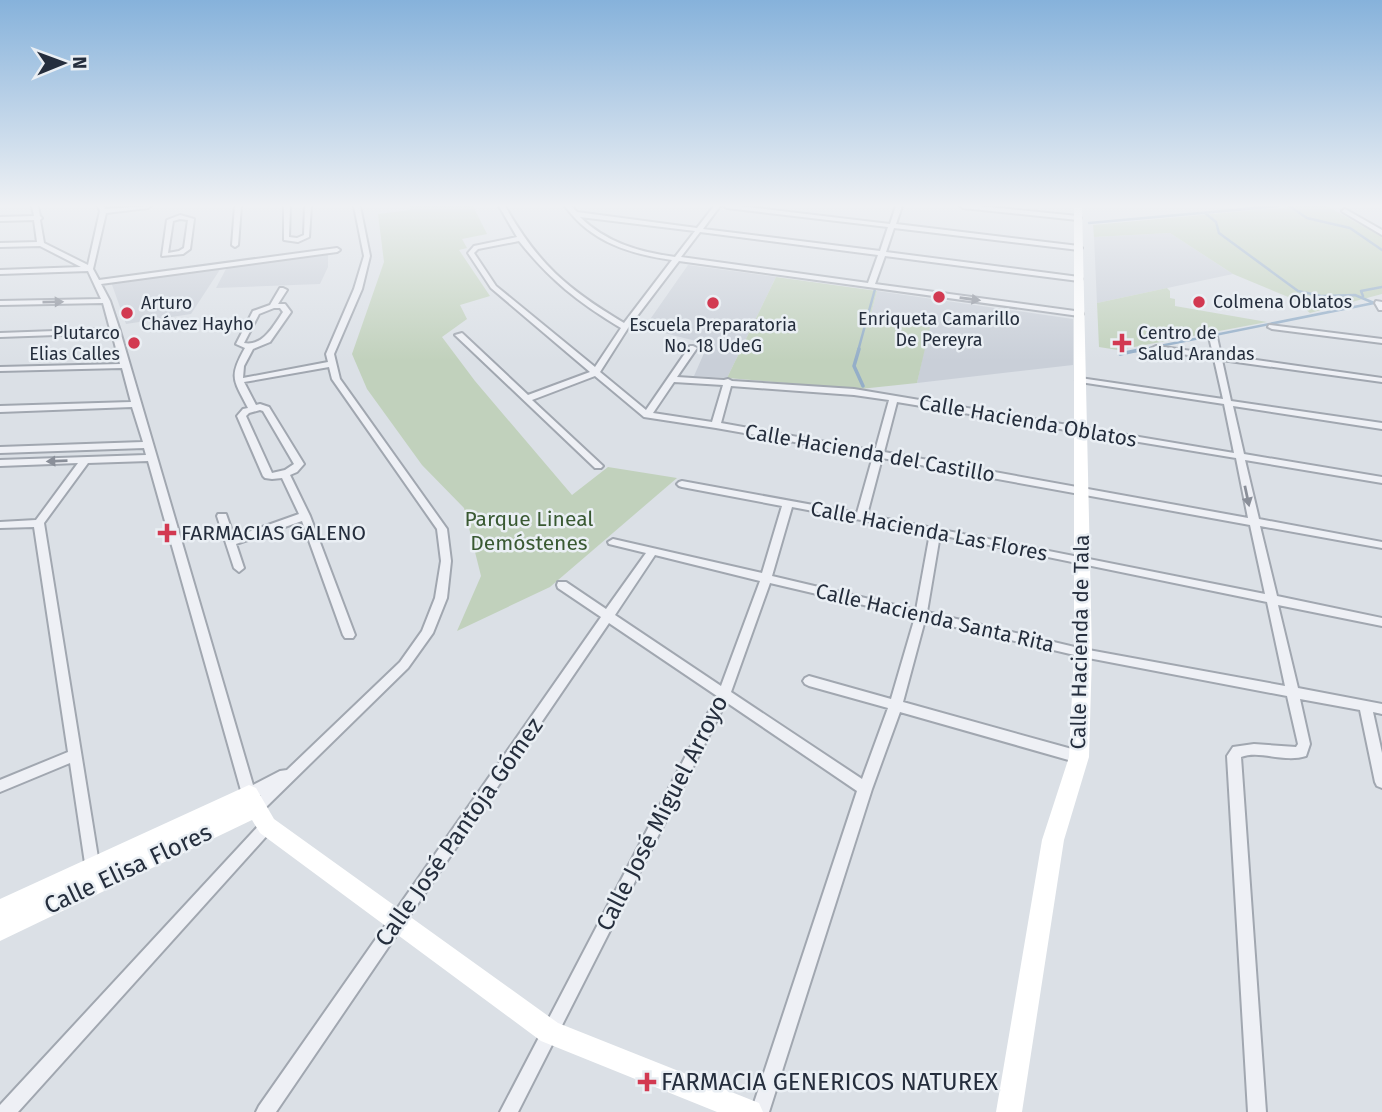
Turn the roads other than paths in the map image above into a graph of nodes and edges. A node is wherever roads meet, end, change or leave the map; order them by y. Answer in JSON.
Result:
{"nodes":[{"id":1,"x":67,"y":258,"type":"edge"},
{"id":2,"x":92,"y":258,"type":"edge"},
{"id":3,"x":280,"y":258,"type":"edge"},
{"id":4,"x":366,"y":258,"type":"edge"},
{"id":5,"x":474,"y":258,"type":"edge"},
{"id":6,"x":535,"y":258,"type":"edge"},
{"id":7,"x":663,"y":258,"type":"edge"},
{"id":8,"x":880,"y":258,"type":"edge"},
{"id":9,"x":919,"y":258,"type":"edge"},
{"id":10,"x":1079,"y":258,"type":"edge"},
{"id":11,"x":679,"y":260,"type":"junction"},
{"id":12,"x":90,"y":270,"type":"junction"},
{"id":13,"x":0,"y":272,"type":"edge"},
{"id":14,"x":1079,"y":279,"type":"junction"},
{"id":15,"x":96,"y":283,"type":"junction"},
{"id":16,"x":871,"y":285,"type":"junction"},
{"id":17,"x":283,"y":290,"type":"dead end"},
{"id":18,"x":106,"y":301,"type":"junction"},
{"id":19,"x":0,"y":303,"type":"edge"},
{"id":20,"x":273,"y":306,"type":"junction"},
{"id":21,"x":1079,"y":314,"type":"junction"},
{"id":22,"x":625,"y":327,"type":"junction"},
{"id":23,"x":1272,"y":327,"type":"dead end"},
{"id":24,"x":116,"y":331,"type":"junction"},
{"id":25,"x":0,"y":335,"type":"edge"},
{"id":26,"x":459,"y":335,"type":"dead end"},
{"id":27,"x":1213,"y":337,"type":"dead end"},
{"id":28,"x":1382,"y":341,"type":"edge"},
{"id":29,"x":250,"y":347,"type":"junction"},
{"id":30,"x":693,"y":348,"type":"dead end"},
{"id":31,"x":1156,"y":348,"type":"dead end"},
{"id":32,"x":1217,"y":357,"type":"junction"},
{"id":33,"x":330,"y":364,"type":"junction"},
{"id":34,"x":125,"y":366,"type":"junction"},
{"id":35,"x":0,"y":369,"type":"edge"},
{"id":36,"x":595,"y":373,"type":"junction"},
{"id":37,"x":672,"y":379,"type":"junction"},
{"id":38,"x":238,"y":380,"type":"junction"},
{"id":39,"x":1080,"y":380,"type":"junction"},
{"id":40,"x":1382,"y":380,"type":"edge"},
{"id":41,"x":728,"y":381,"type":"junction"},
{"id":42,"x":526,"y":398,"type":"junction"},
{"id":43,"x":894,"y":399,"type":"junction"},
{"id":44,"x":1228,"y":402,"type":"junction"},
{"id":45,"x":136,"y":404,"type":"junction"},
{"id":46,"x":253,"y":408,"type":"junction"},
{"id":47,"x":0,"y":409,"type":"edge"},
{"id":48,"x":647,"y":415,"type":"junction"},
{"id":49,"x":716,"y":425,"type":"junction"},
{"id":50,"x":1382,"y":426,"type":"edge"},
{"id":51,"x":1081,"y":431,"type":"junction"},
{"id":52,"x":149,"y":445,"type":"junction"},
{"id":53,"x":0,"y":450,"type":"edge"},
{"id":54,"x":878,"y":454,"type":"junction"},
{"id":55,"x":1238,"y":456,"type":"junction"},
{"id":56,"x":150,"y":457,"type":"junction"},
{"id":57,"x":86,"y":460,"type":"junction"},
{"id":58,"x":0,"y":463,"type":"edge"},
{"id":59,"x":598,"y":466,"type":"dead end"},
{"id":60,"x":284,"y":473,"type":"junction"},
{"id":61,"x":1382,"y":480,"type":"edge"},
{"id":62,"x":682,"y":484,"type":"dead end"},
{"id":63,"x":1082,"y":492,"type":"junction"},
{"id":64,"x":788,"y":503,"type":"junction"},
{"id":65,"x":222,"y":516,"type":"dead end"},
{"id":66,"x":305,"y":516,"type":"junction"},
{"id":67,"x":861,"y":517,"type":"junction"},
{"id":68,"x":1252,"y":522,"type":"junction"},
{"id":69,"x":39,"y":523,"type":"junction"},
{"id":70,"x":0,"y":525,"type":"edge"},
{"id":71,"x":936,"y":531,"type":"junction"},
{"id":72,"x":230,"y":542,"type":"junction"},
{"id":73,"x":613,"y":542,"type":"dead end"},
{"id":74,"x":1382,"y":545,"type":"edge"},
{"id":75,"x":652,"y":552,"type":"junction"},
{"id":76,"x":1082,"y":561,"type":"junction"},
{"id":77,"x":239,"y":568,"type":"dead end"},
{"id":78,"x":766,"y":579,"type":"junction"},
{"id":79,"x":562,"y":585,"type":"dead end"},
{"id":80,"x":1269,"y":598,"type":"junction"},
{"id":81,"x":921,"y":615,"type":"junction"},
{"id":82,"x":608,"y":616,"type":"junction"},
{"id":83,"x":1382,"y":622,"type":"edge"},
{"id":84,"x":349,"y":635,"type":"dead end"},
{"id":85,"x":1083,"y":653,"type":"junction"},
{"id":86,"x":809,"y":681,"type":"dead end"},
{"id":87,"x":1291,"y":692,"type":"junction"},
{"id":88,"x":724,"y":695,"type":"junction"},
{"id":89,"x":896,"y":704,"type":"junction"},
{"id":90,"x":1365,"y":706,"type":"junction"},
{"id":91,"x":1382,"y":709,"type":"edge"},
{"id":92,"x":75,"y":755,"type":"junction"},
{"id":93,"x":1079,"y":757,"type":"junction"},
{"id":94,"x":1382,"y":782,"type":"edge"},
{"id":95,"x":0,"y":786,"type":"edge"},
{"id":96,"x":865,"y":789,"type":"junction"},
{"id":97,"x":257,"y":809,"type":"junction"},
{"id":98,"x":94,"y":877,"type":"junction"},
{"id":99,"x":22,"y":901,"type":"junction"},
{"id":100,"x":0,"y":911,"type":"edge"},
{"id":101,"x":397,"y":921,"type":"junction"},
{"id":102,"x":0,"y":924,"type":"edge"},
{"id":103,"x":0,"y":930,"type":"edge"},
{"id":104,"x":550,"y":1032,"type":"junction"},
{"id":105,"x":6,"y":1112,"type":"edge"},
{"id":106,"x":265,"y":1112,"type":"edge"},
{"id":107,"x":509,"y":1112,"type":"edge"},
{"id":108,"x":750,"y":1112,"type":"edge"},
{"id":109,"x":760,"y":1112,"type":"edge"},
{"id":110,"x":1009,"y":1112,"type":"edge"},
{"id":111,"x":1257,"y":1112,"type":"edge"}],
"edges":[{"from":1,"to":12,"type":"street"},
{"from":2,"to":12,"type":"street"},
{"from":3,"to":15,"type":"street"},
{"from":4,"to":33,"type":"street"},
{"from":5,"to":36,"type":"street"},
{"from":6,"to":22,"type":"street"},
{"from":7,"to":11,"type":"street"},
{"from":8,"to":16,"type":"street"},
{"from":9,"to":14,"type":"street"},
{"from":10,"to":14,"type":"street","name":"Calle Hacienda de Tala"},
{"from":11,"to":16,"type":"street"},
{"from":11,"to":22,"type":"street"},
{"from":12,"to":13,"type":"street"},
{"from":12,"to":15,"type":"street"},
{"from":14,"to":21,"type":"street","name":"Calle Hacienda de Tala"},
{"from":15,"to":18,"type":"street"},
{"from":16,"to":21,"type":"street","one_way":true},
{"from":17,"to":20,"type":"street"},
{"from":19,"to":18,"type":"street","one_way":true},
{"from":18,"to":24,"type":"street"},
{"from":20,"to":29,"type":"street"},
{"from":20,"to":29,"type":"street"},
{"from":21,"to":39,"type":"street","name":"Calle Hacienda de Tala"},
{"from":22,"to":36,"type":"street"},
{"from":23,"to":28,"type":"street"},
{"from":24,"to":25,"type":"street"},
{"from":24,"to":34,"type":"street"},
{"from":26,"to":42,"type":"street"},
{"from":27,"to":32,"type":"street"},
{"from":29,"to":38,"type":"street"},
{"from":30,"to":37,"type":"street"},
{"from":31,"to":32,"type":"street"},
{"from":32,"to":40,"type":"street"},
{"from":32,"to":44,"type":"street"},
{"from":33,"to":38,"type":"street"},
{"from":33,"to":97,"type":"street"},
{"from":34,"to":35,"type":"street"},
{"from":34,"to":45,"type":"street"},
{"from":36,"to":42,"type":"street"},
{"from":36,"to":48,"type":"street"},
{"from":37,"to":41,"type":"street","name":"Calle Hacienda Oblatos"},
{"from":37,"to":48,"type":"street"},
{"from":38,"to":46,"type":"street"},
{"from":39,"to":44,"type":"street"},
{"from":39,"to":51,"type":"street","name":"Calle Hacienda de Tala"},
{"from":41,"to":43,"type":"street","name":"Calle Hacienda Oblatos"},
{"from":41,"to":49,"type":"street"},
{"from":42,"to":59,"type":"street"},
{"from":43,"to":51,"type":"street","name":"Calle Hacienda Oblatos"},
{"from":43,"to":54,"type":"street"},
{"from":44,"to":50,"type":"street"},
{"from":44,"to":55,"type":"street"},
{"from":45,"to":47,"type":"street"},
{"from":45,"to":52,"type":"street"},
{"from":46,"to":60,"type":"street"},
{"from":46,"to":60,"type":"street"},
{"from":48,"to":49,"type":"street","name":"Calle Hacienda del Castillo"},
{"from":49,"to":54,"type":"street","name":"Calle Hacienda del Castillo"},
{"from":51,"to":55,"type":"street","name":"Calle Hacienda Oblatos"},
{"from":51,"to":63,"type":"street","name":"Calle Hacienda de Tala"},
{"from":52,"to":53,"type":"street"},
{"from":52,"to":56,"type":"street"},
{"from":54,"to":63,"type":"street","name":"Calle Hacienda del Castillo"},
{"from":54,"to":67,"type":"street"},
{"from":55,"to":61,"type":"street","name":"Calle Hacienda Oblatos"},
{"from":55,"to":68,"type":"street","one_way":true},
{"from":56,"to":57,"type":"street"},
{"from":56,"to":97,"type":"street"},
{"from":57,"to":58,"type":"street","one_way":true},
{"from":57,"to":69,"type":"street"},
{"from":60,"to":66,"type":"street"},
{"from":62,"to":64,"type":"street","name":"Calle Hacienda Las Flores"},
{"from":63,"to":68,"type":"street","name":"Calle Hacienda del Castillo"},
{"from":63,"to":76,"type":"street","name":"Calle Hacienda de Tala"},
{"from":64,"to":67,"type":"street","name":"Calle Hacienda Las Flores"},
{"from":64,"to":78,"type":"street","name":"Calle José Miguel Arroyo"},
{"from":65,"to":72,"type":"street"},
{"from":66,"to":72,"type":"street"},
{"from":66,"to":84,"type":"street"},
{"from":67,"to":71,"type":"street","name":"Calle Hacienda Las Flores"},
{"from":68,"to":74,"type":"street","name":"Calle Hacienda del Castillo"},
{"from":68,"to":80,"type":"street"},
{"from":69,"to":70,"type":"street"},
{"from":69,"to":92,"type":"street"},
{"from":71,"to":76,"type":"street","name":"Calle Hacienda Las Flores"},
{"from":71,"to":81,"type":"street"},
{"from":72,"to":77,"type":"street"},
{"from":73,"to":75,"type":"street","name":"Calle Hacienda Santa Rita"},
{"from":75,"to":78,"type":"street","name":"Calle Hacienda Santa Rita"},
{"from":75,"to":82,"type":"street","name":"Calle José Pantoja Gómez"},
{"from":76,"to":80,"type":"street","name":"Calle Hacienda Las Flores"},
{"from":76,"to":85,"type":"street","name":"Calle Hacienda de Tala"},
{"from":78,"to":81,"type":"street","name":"Calle Hacienda Santa Rita"},
{"from":78,"to":88,"type":"street","name":"Calle José Miguel Arroyo"},
{"from":79,"to":82,"type":"street"},
{"from":80,"to":83,"type":"street","name":"Calle Hacienda Las Flores"},
{"from":80,"to":87,"type":"street"},
{"from":81,"to":85,"type":"street","name":"Calle Hacienda Santa Rita"},
{"from":81,"to":89,"type":"street"},
{"from":82,"to":88,"type":"street"},
{"from":82,"to":101,"type":"street","name":"Calle José Pantoja Gómez"},
{"from":85,"to":87,"type":"street","name":"Calle Hacienda Santa Rita"},
{"from":85,"to":93,"type":"street","name":"Calle Hacienda de Tala"},
{"from":86,"to":89,"type":"street"},
{"from":87,"to":90,"type":"street","name":"Calle Hacienda Santa Rita"},
{"from":87,"to":111,"type":"street"},
{"from":88,"to":96,"type":"street"},
{"from":88,"to":104,"type":"street","name":"Calle José Miguel Arroyo"},
{"from":89,"to":93,"type":"street"},
{"from":89,"to":96,"type":"street"},
{"from":90,"to":91,"type":"street","name":"Calle Hacienda Santa Rita"},
{"from":90,"to":94,"type":"street"},
{"from":92,"to":95,"type":"street"},
{"from":92,"to":98,"type":"street"},
{"from":93,"to":110,"type":"street","name":"Calle Hacienda de Tala"},
{"from":96,"to":109,"type":"street"},
{"from":97,"to":98,"type":"street","name":"Calle Elisa Flores"},
{"from":97,"to":101,"type":"street"},
{"from":97,"to":105,"type":"street"},
{"from":98,"to":99,"type":"street","name":"Calle Elisa Flores"},
{"from":98,"to":103,"type":"street","name":"Calle Elisa Flores"},
{"from":99,"to":100,"type":"street","name":"Calle Elisa Flores"},
{"from":99,"to":102,"type":"street"},
{"from":101,"to":104,"type":"street"},
{"from":101,"to":106,"type":"street","name":"Calle José Pantoja Gómez"},
{"from":104,"to":107,"type":"street","name":"Calle José Miguel Arroyo"},
{"from":104,"to":108,"type":"street"}]}
